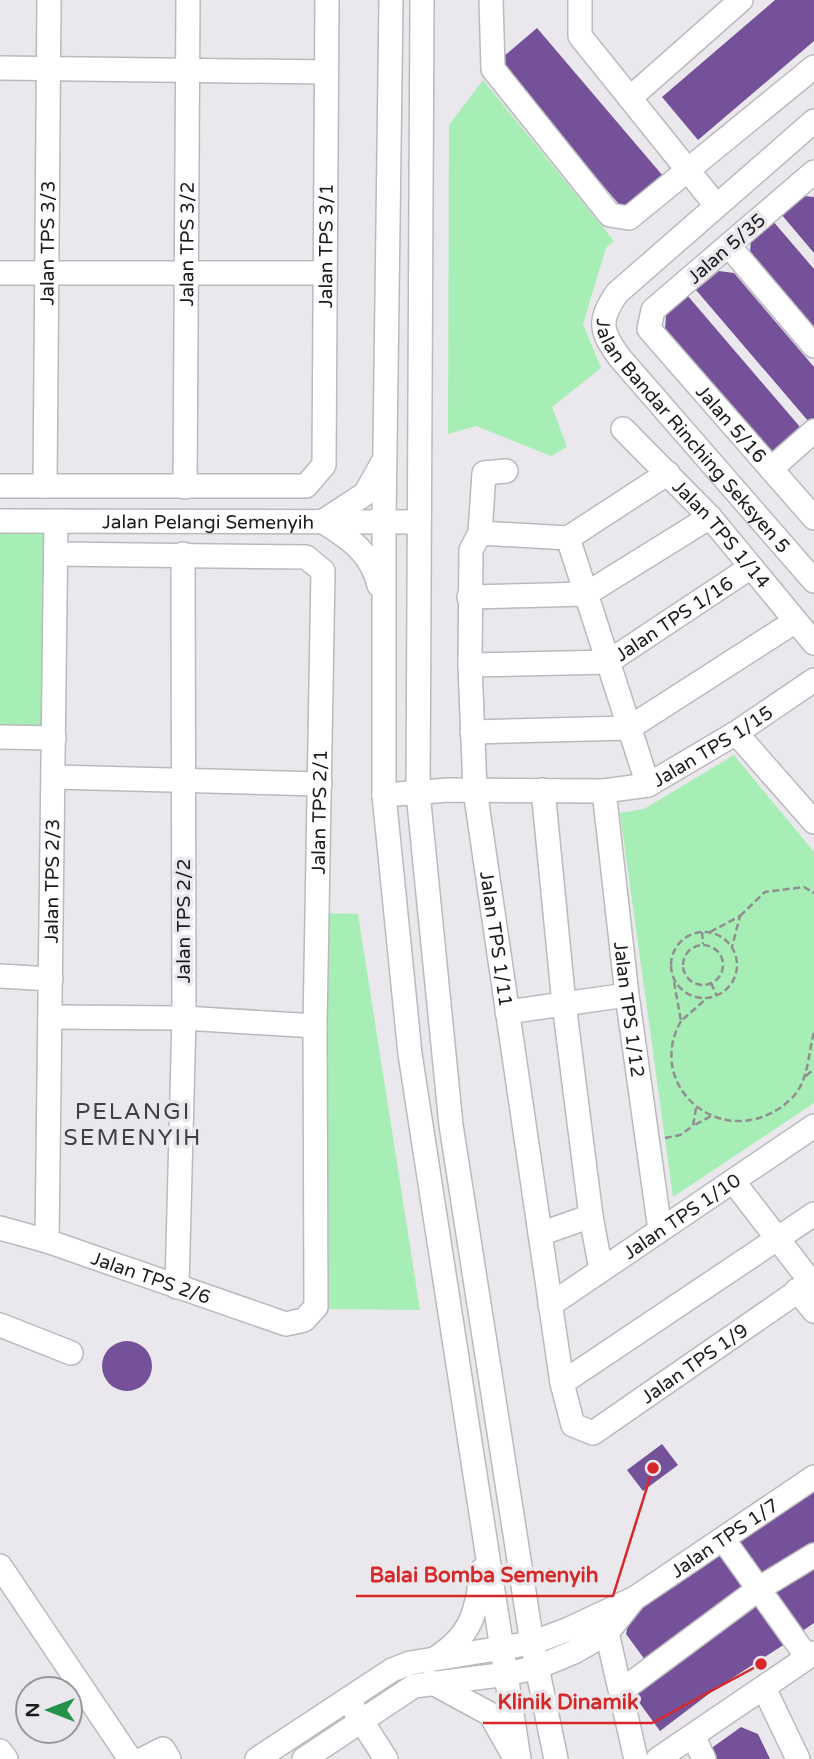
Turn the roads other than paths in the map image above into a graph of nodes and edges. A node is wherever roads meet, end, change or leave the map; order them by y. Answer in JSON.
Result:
{"nodes":[{"id":1,"x":49,"y":0,"type":"edge"},
{"id":2,"x":188,"y":0,"type":"edge"},
{"id":3,"x":327,"y":0,"type":"edge"},
{"id":4,"x":391,"y":0,"type":"edge"},
{"id":5,"x":422,"y":0,"type":"edge"},
{"id":6,"x":491,"y":0,"type":"edge"},
{"id":7,"x":580,"y":0,"type":"edge"},
{"id":8,"x":741,"y":0,"type":"edge"},
{"id":9,"x":0,"y":68,"type":"edge"},
{"id":10,"x":48,"y":68,"type":"junction"},
{"id":11,"x":814,"y":68,"type":"edge"},
{"id":12,"x":188,"y":70,"type":"junction"},
{"id":13,"x":326,"y":72,"type":"junction"},
{"id":14,"x":629,"y":97,"type":"junction"},
{"id":15,"x":814,"y":121,"type":"edge"},
{"id":16,"x":687,"y":168,"type":"junction"},
{"id":17,"x":813,"y":173,"type":"edge"},
{"id":18,"x":715,"y":204,"type":"junction"},
{"id":19,"x":729,"y":246,"type":"junction"},
{"id":20,"x":0,"y":273,"type":"edge"},
{"id":21,"x":46,"y":273,"type":"junction"},
{"id":22,"x":187,"y":273,"type":"junction"},
{"id":23,"x":325,"y":273,"type":"junction"},
{"id":24,"x":649,"y":329,"type":"joint"},
{"id":25,"x":814,"y":346,"type":"edge"},
{"id":26,"x":623,"y":429,"type":"dead end"},
{"id":27,"x":814,"y":431,"type":"edge"},
{"id":28,"x":385,"y":456,"type":"junction"},
{"id":29,"x":771,"y":469,"type":"junction"},
{"id":30,"x":506,"y":471,"type":"dead end"},
{"id":31,"x":668,"y":473,"type":"junction"},
{"id":32,"x":0,"y":486,"type":"edge"},
{"id":33,"x":45,"y":486,"type":"junction"},
{"id":34,"x":185,"y":487,"type":"junction"},
{"id":35,"x":710,"y":517,"type":"junction"},
{"id":36,"x":814,"y":518,"type":"edge"},
{"id":37,"x":0,"y":521,"type":"edge"},
{"id":38,"x":56,"y":521,"type":"junction"},
{"id":39,"x":322,"y":521,"type":"junction"},
{"id":40,"x":384,"y":521,"type":"junction"},
{"id":41,"x":418,"y":522,"type":"junction"},
{"id":42,"x":480,"y":533,"type":"junction"},
{"id":43,"x":568,"y":538,"type":"junction"},
{"id":44,"x":56,"y":554,"type":"junction"},
{"id":45,"x":183,"y":554,"type":"junction"},
{"id":46,"x":751,"y":567,"type":"junction"},
{"id":47,"x":814,"y":581,"type":"edge"},
{"id":48,"x":586,"y":594,"type":"junction"},
{"id":49,"x":469,"y":597,"type":"junction"},
{"id":50,"x":385,"y":608,"type":"junction"},
{"id":51,"x":794,"y":622,"type":"junction"},
{"id":52,"x":814,"y":643,"type":"edge"},
{"id":53,"x":608,"y":662,"type":"junction"},
{"id":54,"x":470,"y":665,"type":"junction"},
{"id":55,"x":814,"y":680,"type":"edge"},
{"id":56,"x":629,"y":728,"type":"junction"},
{"id":57,"x":472,"y":732,"type":"junction"},
{"id":58,"x":736,"y":733,"type":"junction"},
{"id":59,"x":0,"y":737,"type":"edge"},
{"id":60,"x":54,"y":738,"type":"junction"},
{"id":61,"x":417,"y":769,"type":"junction"},
{"id":62,"x":55,"y":777,"type":"junction"},
{"id":63,"x":182,"y":781,"type":"junction"},
{"id":64,"x":320,"y":784,"type":"junction"},
{"id":65,"x":648,"y":785,"type":"junction"},
{"id":66,"x":449,"y":790,"type":"junction"},
{"id":67,"x":475,"y":790,"type":"junction"},
{"id":68,"x":543,"y":790,"type":"junction"},
{"id":69,"x":604,"y":790,"type":"junction"},
{"id":70,"x":418,"y":793,"type":"junction"},
{"id":71,"x":384,"y":795,"type":"junction"},
{"id":72,"x":814,"y":822,"type":"edge"},
{"id":73,"x":421,"y":827,"type":"junction"},
{"id":74,"x":0,"y":976,"type":"edge"},
{"id":75,"x":51,"y":979,"type":"junction"},
{"id":76,"x":626,"y":995,"type":"junction"},
{"id":77,"x":564,"y":1004,"type":"junction"},
{"id":78,"x":507,"y":1012,"type":"junction"},
{"id":79,"x":50,"y":1017,"type":"junction"},
{"id":80,"x":184,"y":1018,"type":"junction"},
{"id":81,"x":315,"y":1026,"type":"junction"},
{"id":82,"x":814,"y":1126,"type":"edge"},
{"id":83,"x":733,"y":1181,"type":"junction"},
{"id":84,"x":814,"y":1214,"type":"edge"},
{"id":85,"x":591,"y":1216,"type":"junction"},
{"id":86,"x":0,"y":1228,"type":"edge"},
{"id":87,"x":660,"y":1230,"type":"junction"},
{"id":88,"x":540,"y":1234,"type":"junction"},
{"id":89,"x":778,"y":1239,"type":"junction"},
{"id":90,"x":47,"y":1241,"type":"junction"},
{"id":91,"x":601,"y":1270,"type":"junction"},
{"id":92,"x":807,"y":1284,"type":"edge"},
{"id":93,"x":177,"y":1287,"type":"junction"},
{"id":94,"x":550,"y":1305,"type":"junction"},
{"id":95,"x":814,"y":1311,"type":"edge"},
{"id":96,"x":304,"y":1320,"type":"joint"},
{"id":97,"x":0,"y":1325,"type":"edge"},
{"id":98,"x":71,"y":1353,"type":"dead end"},
{"id":99,"x":562,"y":1383,"type":"junction"},
{"id":100,"x":573,"y":1425,"type":"joint"},
{"id":101,"x":814,"y":1477,"type":"edge"},
{"id":102,"x":723,"y":1539,"type":"junction"},
{"id":103,"x":486,"y":1548,"type":"junction"},
{"id":104,"x":814,"y":1555,"type":"edge"},
{"id":105,"x":0,"y":1566,"type":"edge"},
{"id":106,"x":760,"y":1588,"type":"junction"},
{"id":107,"x":635,"y":1598,"type":"junction"},
{"id":108,"x":526,"y":1599,"type":"junction"},
{"id":109,"x":569,"y":1629,"type":"junction"},
{"id":110,"x":607,"y":1633,"type":"junction"},
{"id":111,"x":532,"y":1643,"type":"junction"},
{"id":112,"x":504,"y":1648,"type":"junction"},
{"id":113,"x":573,"y":1652,"type":"junction"},
{"id":114,"x":811,"y":1655,"type":"edge"},
{"id":115,"x":538,"y":1667,"type":"junction"},
{"id":116,"x":432,"y":1671,"type":"junction"},
{"id":117,"x":507,"y":1674,"type":"junction"},
{"id":118,"x":764,"y":1688,"type":"junction"},
{"id":119,"x":542,"y":1691,"type":"junction"},
{"id":120,"x":621,"y":1691,"type":"junction"},
{"id":121,"x":347,"y":1698,"type":"junction"},
{"id":122,"x":361,"y":1718,"type":"junction"},
{"id":123,"x":693,"y":1736,"type":"junction"},
{"id":124,"x":0,"y":1751,"type":"edge"},
{"id":125,"x":6,"y":1759,"type":"edge"},
{"id":126,"x":130,"y":1759,"type":"edge"},
{"id":127,"x":257,"y":1759,"type":"edge"},
{"id":128,"x":304,"y":1759,"type":"edge"},
{"id":129,"x":386,"y":1759,"type":"edge"},
{"id":130,"x":517,"y":1759,"type":"edge"},
{"id":131,"x":556,"y":1759,"type":"edge"},
{"id":132,"x":636,"y":1759,"type":"edge"},
{"id":133,"x":657,"y":1759,"type":"edge"},
{"id":134,"x":704,"y":1759,"type":"edge"},
{"id":135,"x":798,"y":1759,"type":"edge"}],
"edges":[{"from":1,"to":10,"type":"street","name":"Jalan TPS 3/3"},
{"from":2,"to":12,"type":"street","name":"Jalan TPS 3/2"},
{"from":3,"to":13,"type":"street","name":"Jalan TPS 3/1"},
{"from":4,"to":28,"type":"street"},
{"from":5,"to":41,"type":"street"},
{"from":6,"to":16,"type":"street"},
{"from":7,"to":14,"type":"street"},
{"from":8,"to":14,"type":"street"},
{"from":9,"to":10,"type":"street"},
{"from":10,"to":12,"type":"street"},
{"from":10,"to":21,"type":"street","name":"Jalan TPS 3/3"},
{"from":11,"to":16,"type":"street"},
{"from":12,"to":13,"type":"street"},
{"from":12,"to":22,"type":"street","name":"Jalan TPS 3/2"},
{"from":13,"to":23,"type":"street","name":"Jalan TPS 3/1"},
{"from":14,"to":16,"type":"street"},
{"from":15,"to":18,"type":"street","name":"Jalan Bandar Rinching Seksyen 5"},
{"from":16,"to":18,"type":"street"},
{"from":17,"to":19,"type":"street","name":"Jalan 5/35"},
{"from":18,"to":47,"type":"street","name":"Jalan Bandar Rinching Seksyen 5"},
{"from":19,"to":24,"type":"street","name":"Jalan 5/35"},
{"from":19,"to":25,"type":"street"},
{"from":20,"to":21,"type":"street"},
{"from":21,"to":22,"type":"street"},
{"from":21,"to":33,"type":"street","name":"Jalan TPS 3/3"},
{"from":22,"to":23,"type":"street"},
{"from":22,"to":34,"type":"street","name":"Jalan TPS 3/2"},
{"from":23,"to":34,"type":"street","name":"Jalan TPS 3/1"},
{"from":24,"to":29,"type":"street","name":"Jalan 5/16"},
{"from":26,"to":31,"type":"street","name":"Jalan TPS 1/14"},
{"from":27,"to":29,"type":"street"},
{"from":28,"to":39,"type":"street"},
{"from":28,"to":40,"type":"street"},
{"from":29,"to":36,"type":"street","name":"Jalan 5/16"},
{"from":30,"to":42,"type":"street","name":"Jalan TPS 1/11"},
{"from":31,"to":35,"type":"street","name":"Jalan TPS 1/14"},
{"from":31,"to":43,"type":"street"},
{"from":32,"to":33,"type":"street"},
{"from":33,"to":34,"type":"street"},
{"from":35,"to":46,"type":"street","name":"Jalan TPS 1/14"},
{"from":35,"to":48,"type":"street"},
{"from":37,"to":38,"type":"street","name":"Jalan Pelangi Semenyih"},
{"from":38,"to":39,"type":"street","name":"Jalan Pelangi Semenyih"},
{"from":38,"to":44,"type":"street","name":"Jalan TPS 2/3"},
{"from":39,"to":40,"type":"street","name":"Jalan Pelangi Semenyih"},
{"from":39,"to":50,"type":"street"},
{"from":40,"to":41,"type":"street","name":"Jalan Pelangi Semenyih"},
{"from":40,"to":50,"type":"street"},
{"from":41,"to":61,"type":"street"},
{"from":42,"to":43,"type":"street"},
{"from":42,"to":49,"type":"street","name":"Jalan TPS 1/11"},
{"from":43,"to":48,"type":"street"},
{"from":44,"to":45,"type":"street","name":"Jalan TPS 2/1"},
{"from":44,"to":60,"type":"street","name":"Jalan TPS 2/3"},
{"from":45,"to":63,"type":"street","name":"Jalan TPS 2/2"},
{"from":45,"to":64,"type":"street","name":"Jalan TPS 2/1"},
{"from":46,"to":51,"type":"street","name":"Jalan TPS 1/14"},
{"from":46,"to":53,"type":"street","name":"Jalan TPS 1/16"},
{"from":48,"to":49,"type":"street"},
{"from":48,"to":53,"type":"street"},
{"from":49,"to":54,"type":"street","name":"Jalan TPS 1/11"},
{"from":50,"to":71,"type":"street"},
{"from":51,"to":52,"type":"street","name":"Jalan TPS 1/14"},
{"from":51,"to":56,"type":"street"},
{"from":53,"to":54,"type":"street","name":"Jalan TPS 1/16"},
{"from":53,"to":56,"type":"street"},
{"from":54,"to":57,"type":"street","name":"Jalan TPS 1/11"},
{"from":55,"to":58,"type":"street","name":"Jalan TPS 1/15"},
{"from":56,"to":57,"type":"street"},
{"from":56,"to":65,"type":"street"},
{"from":57,"to":67,"type":"street","name":"Jalan TPS 1/11"},
{"from":58,"to":65,"type":"street","name":"Jalan TPS 1/15"},
{"from":58,"to":72,"type":"street"},
{"from":59,"to":60,"type":"street"},
{"from":60,"to":62,"type":"street","name":"Jalan TPS 2/3"},
{"from":61,"to":66,"type":"street"},
{"from":61,"to":70,"type":"street"},
{"from":62,"to":63,"type":"street"},
{"from":62,"to":75,"type":"street","name":"Jalan TPS 2/3"},
{"from":63,"to":64,"type":"street"},
{"from":63,"to":80,"type":"street","name":"Jalan TPS 2/2"},
{"from":64,"to":81,"type":"street","name":"Jalan TPS 2/1"},
{"from":65,"to":69,"type":"street","name":"Jalan TPS 1/15"},
{"from":66,"to":67,"type":"street","name":"Jalan TPS 1/15"},
{"from":66,"to":70,"type":"street","name":"Jalan TPS 1/15"},
{"from":66,"to":73,"type":"street"},
{"from":67,"to":68,"type":"street","name":"Jalan TPS 1/15"},
{"from":67,"to":78,"type":"street","name":"Jalan TPS 1/11"},
{"from":68,"to":69,"type":"street","name":"Jalan TPS 1/15"},
{"from":68,"to":77,"type":"street"},
{"from":69,"to":76,"type":"street","name":"Jalan TPS 1/12"},
{"from":70,"to":71,"type":"street","name":"Jalan TPS 1/15"},
{"from":70,"to":73,"type":"street"},
{"from":71,"to":103,"type":"street"},
{"from":73,"to":108,"type":"street"},
{"from":74,"to":75,"type":"street"},
{"from":75,"to":79,"type":"street","name":"Jalan TPS 2/3"},
{"from":76,"to":77,"type":"street"},
{"from":76,"to":87,"type":"street","name":"Jalan TPS 1/12"},
{"from":77,"to":78,"type":"street"},
{"from":77,"to":85,"type":"street"},
{"from":78,"to":88,"type":"street","name":"Jalan TPS 1/11"},
{"from":79,"to":80,"type":"street"},
{"from":79,"to":90,"type":"street","name":"Jalan TPS 2/3"},
{"from":80,"to":81,"type":"street"},
{"from":80,"to":93,"type":"street","name":"Jalan TPS 2/2"},
{"from":81,"to":96,"type":"street","name":"Jalan TPS 2/1"},
{"from":82,"to":83,"type":"street","name":"Jalan TPS 1/10"},
{"from":83,"to":87,"type":"street","name":"Jalan TPS 1/10"},
{"from":83,"to":89,"type":"street"},
{"from":84,"to":89,"type":"street"},
{"from":85,"to":88,"type":"street"},
{"from":85,"to":91,"type":"street"},
{"from":86,"to":90,"type":"street","name":"Jalan TPS 2/6"},
{"from":87,"to":91,"type":"street","name":"Jalan TPS 1/10"},
{"from":88,"to":94,"type":"street","name":"Jalan TPS 1/11"},
{"from":89,"to":92,"type":"street"},
{"from":89,"to":99,"type":"street"},
{"from":90,"to":93,"type":"street","name":"Jalan TPS 2/6"},
{"from":91,"to":94,"type":"street","name":"Jalan TPS 1/10"},
{"from":92,"to":95,"type":"street"},
{"from":92,"to":100,"type":"street","name":"Jalan TPS 1/9"},
{"from":93,"to":96,"type":"street","name":"Jalan TPS 2/6"},
{"from":94,"to":99,"type":"street","name":"Jalan TPS 1/11"},
{"from":97,"to":98,"type":"street"},
{"from":99,"to":100,"type":"street","name":"Jalan TPS 1/11"},
{"from":101,"to":102,"type":"street","name":"Jalan TPS 1/7"},
{"from":102,"to":106,"type":"street"},
{"from":102,"to":107,"type":"street","name":"Jalan TPS 1/7"},
{"from":103,"to":112,"type":"street"},
{"from":103,"to":116,"type":"street"},
{"from":104,"to":106,"type":"street"},
{"from":105,"to":126,"type":"street"},
{"from":106,"to":114,"type":"street"},
{"from":106,"to":120,"type":"street"},
{"from":107,"to":109,"type":"street","name":"Jalan TPS 1/7"},
{"from":107,"to":110,"type":"street","name":"Jalan TPS 1/7"},
{"from":108,"to":109,"type":"street"},
{"from":108,"to":111,"type":"street"},
{"from":109,"to":111,"type":"street","name":"Jalan TPS 1/7"},
{"from":110,"to":113,"type":"street","name":"Jalan TPS 1/7"},
{"from":110,"to":120,"type":"street"},
{"from":111,"to":112,"type":"street","name":"Jalan TPS 1/7"},
{"from":111,"to":115,"type":"street"},
{"from":112,"to":116,"type":"street","name":"Jalan TPS 1/7"},
{"from":112,"to":117,"type":"street"},
{"from":113,"to":115,"type":"street","name":"Jalan TPS 1/7"},
{"from":113,"to":119,"type":"street"},
{"from":114,"to":118,"type":"street"},
{"from":115,"to":117,"type":"street","name":"Jalan TPS 1/7"},
{"from":115,"to":119,"type":"street"},
{"from":116,"to":117,"type":"street","name":"Jalan TPS 1/7"},
{"from":116,"to":121,"type":"street"},
{"from":116,"to":122,"type":"street"},
{"from":116,"to":130,"type":"street"},
{"from":117,"to":130,"type":"street"},
{"from":118,"to":123,"type":"street"},
{"from":118,"to":135,"type":"street"},
{"from":119,"to":131,"type":"street"},
{"from":120,"to":132,"type":"street"},
{"from":121,"to":122,"type":"street"},
{"from":121,"to":127,"type":"street"},
{"from":122,"to":128,"type":"street"},
{"from":122,"to":129,"type":"street"},
{"from":123,"to":133,"type":"street"},
{"from":123,"to":134,"type":"street"},
{"from":124,"to":125,"type":"street"}]}
